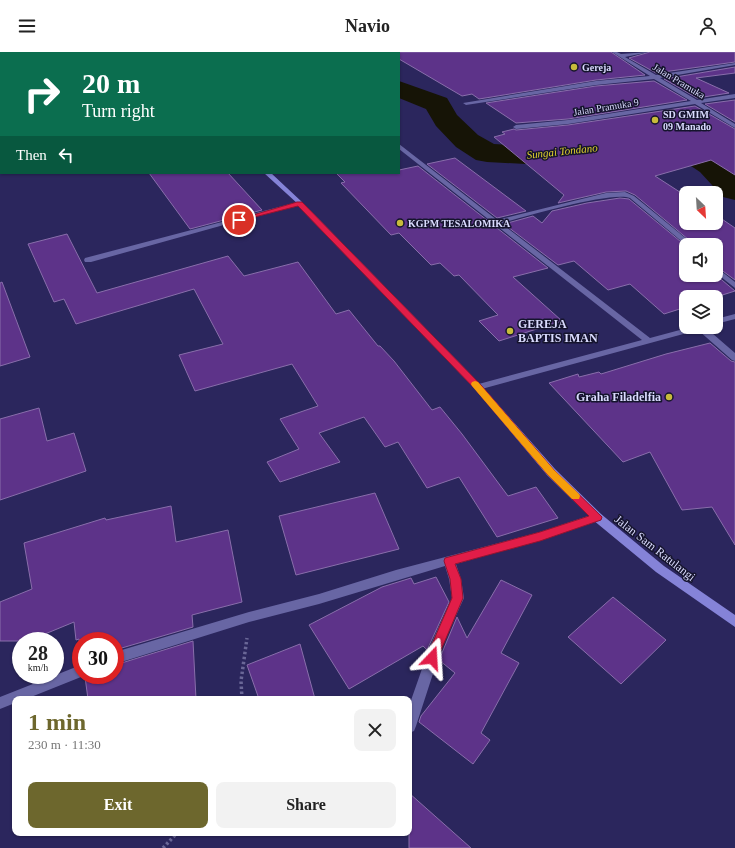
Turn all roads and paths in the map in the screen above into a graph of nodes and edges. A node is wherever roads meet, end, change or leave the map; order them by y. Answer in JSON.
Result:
{"nodes":[{"id":1,"x":614,"y":52,"type":"edge"},
{"id":2,"x":648,"y":52,"type":"edge"},
{"id":3,"x":620,"y":56,"type":"junction"},
{"id":4,"x":735,"y":64,"type":"edge"},
{"id":5,"x":655,"y":77,"type":"junction"},
{"id":6,"x":735,"y":96,"type":"edge"},
{"id":7,"x":698,"y":102,"type":"junction"},
{"id":8,"x":466,"y":103,"type":"dead end"},
{"id":9,"x":735,"y":126,"type":"edge"},
{"id":10,"x":516,"y":127,"type":"dead end"},
{"id":11,"x":400,"y":147,"type":"edge"},
{"id":12,"x":268,"y":174,"type":"edge"},
{"id":13,"x":300,"y":203,"type":"junction"},
{"id":14,"x":496,"y":222,"type":"junction"},
{"id":15,"x":682,"y":238,"type":"edge"},
{"id":16,"x":88,"y":260,"type":"dead end"},
{"id":17,"x":723,"y":275,"type":"edge"},
{"id":18,"x":735,"y":286,"type":"edge"},
{"id":19,"x":735,"y":316,"type":"edge"},
{"id":20,"x":723,"y":320,"type":"edge"},
{"id":21,"x":679,"y":333,"type":"edge"},
{"id":22,"x":708,"y":334,"type":"edge"},
{"id":23,"x":648,"y":341,"type":"junction"},
{"id":24,"x":735,"y":358,"type":"edge"},
{"id":25,"x":478,"y":387,"type":"junction"},
{"id":26,"x":597,"y":517,"type":"junction"},
{"id":27,"x":449,"y":561,"type":"junction"},
{"id":28,"x":249,"y":617,"type":"junction"},
{"id":29,"x":735,"y":622,"type":"edge"},
{"id":30,"x":124,"y":655,"type":"edge"},
{"id":31,"x":72,"y":675,"type":"edge"},
{"id":32,"x":18,"y":696,"type":"edge"},
{"id":33,"x":242,"y":696,"type":"edge"},
{"id":34,"x":12,"y":698,"type":"edge"},
{"id":35,"x":0,"y":703,"type":"edge"},
{"id":36,"x":412,"y":717,"type":"edge"},
{"id":37,"x":174,"y":836,"type":"edge"},
{"id":38,"x":163,"y":848,"type":"edge"}],
"edges":[{"from":1,"to":3,"type":"street","name":"Jalan Pramuka"},
{"from":2,"to":3,"type":"street"},
{"from":3,"to":5,"type":"street","name":"Jalan Pramuka"},
{"from":4,"to":5,"type":"street"},
{"from":5,"to":7,"type":"street","name":"Jalan Pramuka"},
{"from":5,"to":8,"type":"street"},
{"from":6,"to":7,"type":"street","name":"Jalan Pramuka 9"},
{"from":7,"to":9,"type":"street","name":"Jalan Pramuka"},
{"from":7,"to":10,"type":"street","name":"Jalan Pramuka 9"},
{"from":11,"to":14,"type":"street"},
{"from":12,"to":13,"type":"main road","name":"Jalan Sam Ratulangi"},
{"from":13,"to":16,"type":"street"},
{"from":13,"to":25,"type":"main road","name":"Jalan Sam Ratulangi"},
{"from":14,"to":15,"type":"street"},
{"from":14,"to":23,"type":"street"},
{"from":17,"to":18,"type":"street"},
{"from":19,"to":20,"type":"street"},
{"from":21,"to":23,"type":"street"},
{"from":22,"to":24,"type":"street"},
{"from":23,"to":25,"type":"street"},
{"from":25,"to":26,"type":"main road","name":"Jalan Sam Ratulangi"},
{"from":26,"to":27,"type":"street"},
{"from":26,"to":29,"type":"main road","name":"Jalan Sam Ratulangi"},
{"from":27,"to":28,"type":"street"},
{"from":27,"to":36,"type":"street"},
{"from":28,"to":30,"type":"street"},
{"from":28,"to":33,"type":"path"},
{"from":31,"to":32,"type":"street"},
{"from":34,"to":35,"type":"street"},
{"from":37,"to":38,"type":"path"}]}
